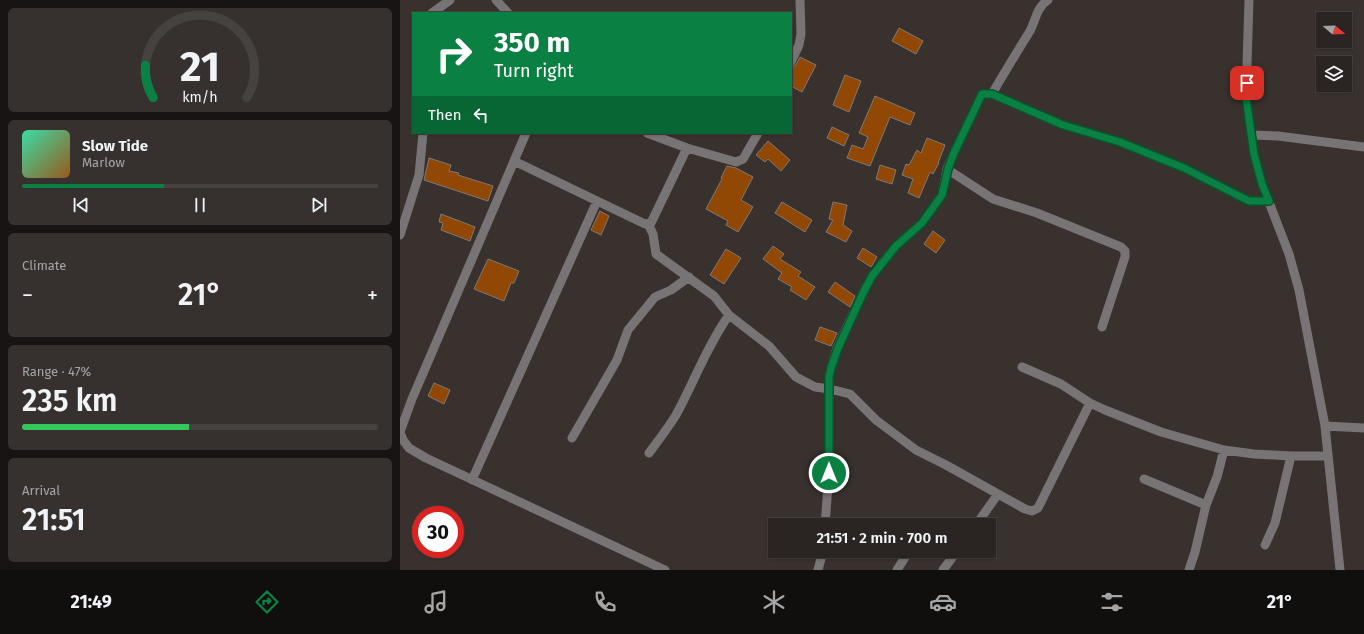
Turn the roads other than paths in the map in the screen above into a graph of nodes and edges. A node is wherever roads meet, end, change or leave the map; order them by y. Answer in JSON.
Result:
{"nodes":[{"id":1,"x":450,"y":0,"type":"edge"},
{"id":2,"x":496,"y":0,"type":"edge"},
{"id":3,"x":800,"y":0,"type":"edge"},
{"id":4,"x":1048,"y":0,"type":"edge"},
{"id":5,"x":1249,"y":0,"type":"edge"},
{"id":6,"x":433,"y":12,"type":"edge"},
{"id":7,"x":507,"y":12,"type":"edge"},
{"id":8,"x":792,"y":60,"type":"edge"},
{"id":9,"x":992,"y":94,"type":"junction"},
{"id":10,"x":423,"y":134,"type":"edge"},
{"id":11,"x":526,"y":134,"type":"edge"},
{"id":12,"x":650,"y":134,"type":"edge"},
{"id":13,"x":757,"y":134,"type":"edge"},
{"id":14,"x":1252,"y":135,"type":"junction"},
{"id":15,"x":1364,"y":147,"type":"edge"},
{"id":16,"x":687,"y":148,"type":"junction"},
{"id":17,"x":514,"y":161,"type":"junction"},
{"id":18,"x":948,"y":169,"type":"junction"},
{"id":19,"x":597,"y":201,"type":"junction"},
{"id":20,"x":1269,"y":201,"type":"junction"},
{"id":21,"x":648,"y":224,"type":"junction"},
{"id":22,"x":400,"y":235,"type":"edge"},
{"id":23,"x":689,"y":277,"type":"junction"},
{"id":24,"x":729,"y":315,"type":"junction"},
{"id":25,"x":1102,"y":327,"type":"dead end"},
{"id":26,"x":1022,"y":366,"type":"dead end"},
{"id":27,"x":830,"y":389,"type":"junction"},
{"id":28,"x":1090,"y":403,"type":"junction"},
{"id":29,"x":1325,"y":426,"type":"junction"},
{"id":30,"x":1364,"y":428,"type":"edge"},
{"id":31,"x":400,"y":432,"type":"edge"},
{"id":32,"x":572,"y":438,"type":"dead end"},
{"id":33,"x":1224,"y":450,"type":"junction"},
{"id":34,"x":650,"y":453,"type":"dead end"},
{"id":35,"x":1291,"y":456,"type":"junction"},
{"id":36,"x":1328,"y":456,"type":"junction"},
{"id":37,"x":1144,"y":479,"type":"dead end"},
{"id":38,"x":472,"y":480,"type":"junction"},
{"id":39,"x":998,"y":494,"type":"junction"},
{"id":40,"x":1206,"y":505,"type":"junction"},
{"id":41,"x":826,"y":518,"type":"edge"},
{"id":42,"x":981,"y":518,"type":"edge"},
{"id":43,"x":1264,"y":544,"type":"dead end"},
{"id":44,"x":821,"y":558,"type":"edge"},
{"id":45,"x":905,"y":558,"type":"edge"},
{"id":46,"x":952,"y":558,"type":"edge"},
{"id":47,"x":665,"y":570,"type":"edge"},
{"id":48,"x":818,"y":570,"type":"edge"},
{"id":49,"x":897,"y":570,"type":"edge"},
{"id":50,"x":943,"y":570,"type":"edge"},
{"id":51,"x":1189,"y":570,"type":"edge"},
{"id":52,"x":1340,"y":570,"type":"edge"}],
"edges":[{"from":1,"to":6,"type":"street"},
{"from":2,"to":7,"type":"street"},
{"from":3,"to":8,"type":"street"},
{"from":4,"to":9,"type":"street"},
{"from":5,"to":14,"type":"street"},
{"from":9,"to":18,"type":"street"},
{"from":9,"to":20,"type":"street"},
{"from":10,"to":22,"type":"street"},
{"from":11,"to":17,"type":"street"},
{"from":12,"to":16,"type":"street"},
{"from":13,"to":16,"type":"street"},
{"from":14,"to":15,"type":"street"},
{"from":14,"to":20,"type":"street"},
{"from":16,"to":21,"type":"street"},
{"from":17,"to":19,"type":"street"},
{"from":17,"to":31,"type":"street"},
{"from":18,"to":25,"type":"street"},
{"from":18,"to":27,"type":"street"},
{"from":19,"to":21,"type":"street"},
{"from":19,"to":38,"type":"street"},
{"from":20,"to":29,"type":"street"},
{"from":21,"to":23,"type":"street"},
{"from":23,"to":24,"type":"street"},
{"from":23,"to":32,"type":"street"},
{"from":24,"to":27,"type":"street"},
{"from":24,"to":34,"type":"street"},
{"from":26,"to":28,"type":"street"},
{"from":27,"to":39,"type":"street"},
{"from":27,"to":41,"type":"street"},
{"from":28,"to":33,"type":"street"},
{"from":28,"to":39,"type":"street"},
{"from":29,"to":30,"type":"street"},
{"from":29,"to":36,"type":"street"},
{"from":31,"to":38,"type":"street"},
{"from":33,"to":35,"type":"street"},
{"from":33,"to":40,"type":"street"},
{"from":35,"to":36,"type":"street"},
{"from":35,"to":43,"type":"street"},
{"from":36,"to":52,"type":"street"},
{"from":37,"to":40,"type":"street"},
{"from":38,"to":47,"type":"street"},
{"from":39,"to":42,"type":"street"},
{"from":40,"to":51,"type":"street"},
{"from":44,"to":48,"type":"street"},
{"from":45,"to":49,"type":"street"},
{"from":46,"to":50,"type":"street"}]}
